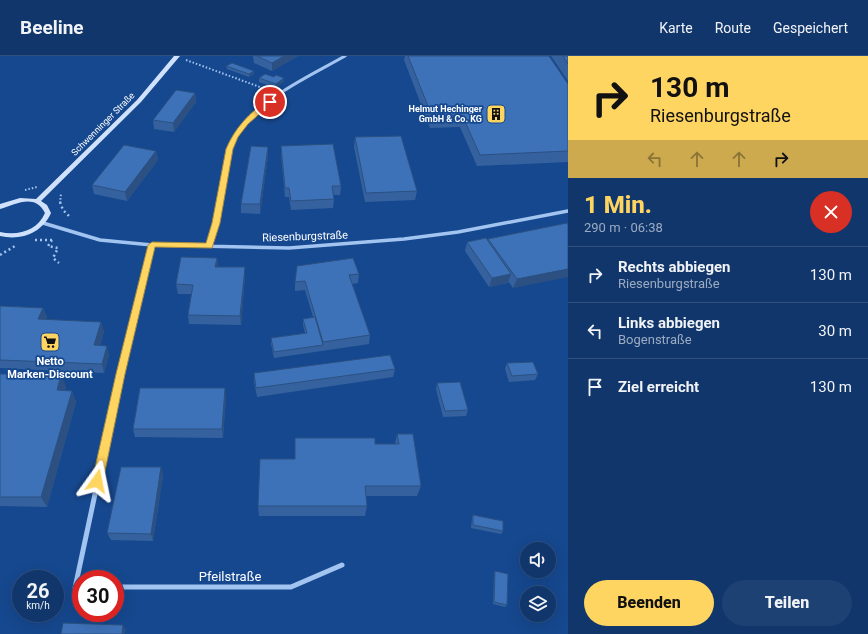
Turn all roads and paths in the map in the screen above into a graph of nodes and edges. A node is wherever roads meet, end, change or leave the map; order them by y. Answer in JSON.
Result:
{"nodes":[{"id":1,"x":345,"y":56,"type":"edge"},
{"id":2,"x":177,"y":57,"type":"edge"},
{"id":3,"x":280,"y":95,"type":"junction"},
{"id":4,"x":61,"y":191,"type":"dead end"},
{"id":5,"x":36,"y":201,"type":"junction"},
{"id":6,"x":0,"y":207,"type":"edge"},
{"id":7,"x":568,"y":212,"type":"edge"},
{"id":8,"x":71,"y":218,"type":"dead end"},
{"id":9,"x":43,"y":223,"type":"junction"},
{"id":10,"x":1,"y":236,"type":"edge"},
{"id":11,"x":52,"y":240,"type":"dead end"},
{"id":12,"x":152,"y":245,"type":"junction"},
{"id":13,"x":209,"y":246,"type":"junction"},
{"id":14,"x":59,"y":263,"type":"dead end"},
{"id":15,"x":342,"y":566,"type":"dead end"},
{"id":16,"x":79,"y":570,"type":"edge"},
{"id":17,"x":124,"y":587,"type":"edge"}],
"edges":[{"from":1,"to":3,"type":"street"},
{"from":2,"to":3,"type":"path"},
{"from":2,"to":5,"type":"main road","name":"Schwenninger Straße"},
{"from":3,"to":13,"type":"street"},
{"from":4,"to":8,"type":"path"},
{"from":5,"to":6,"type":"main road"},
{"from":5,"to":9,"type":"main road"},
{"from":7,"to":13,"type":"street","name":"Riesenburgstraße"},
{"from":9,"to":10,"type":"main road"},
{"from":9,"to":12,"type":"street","name":"Riesenburgstraße"},
{"from":11,"to":14,"type":"path"},
{"from":12,"to":13,"type":"street","name":"Riesenburgstraße"},
{"from":12,"to":16,"type":"street"},
{"from":15,"to":17,"type":"street","name":"Pfeilstraße"}]}
